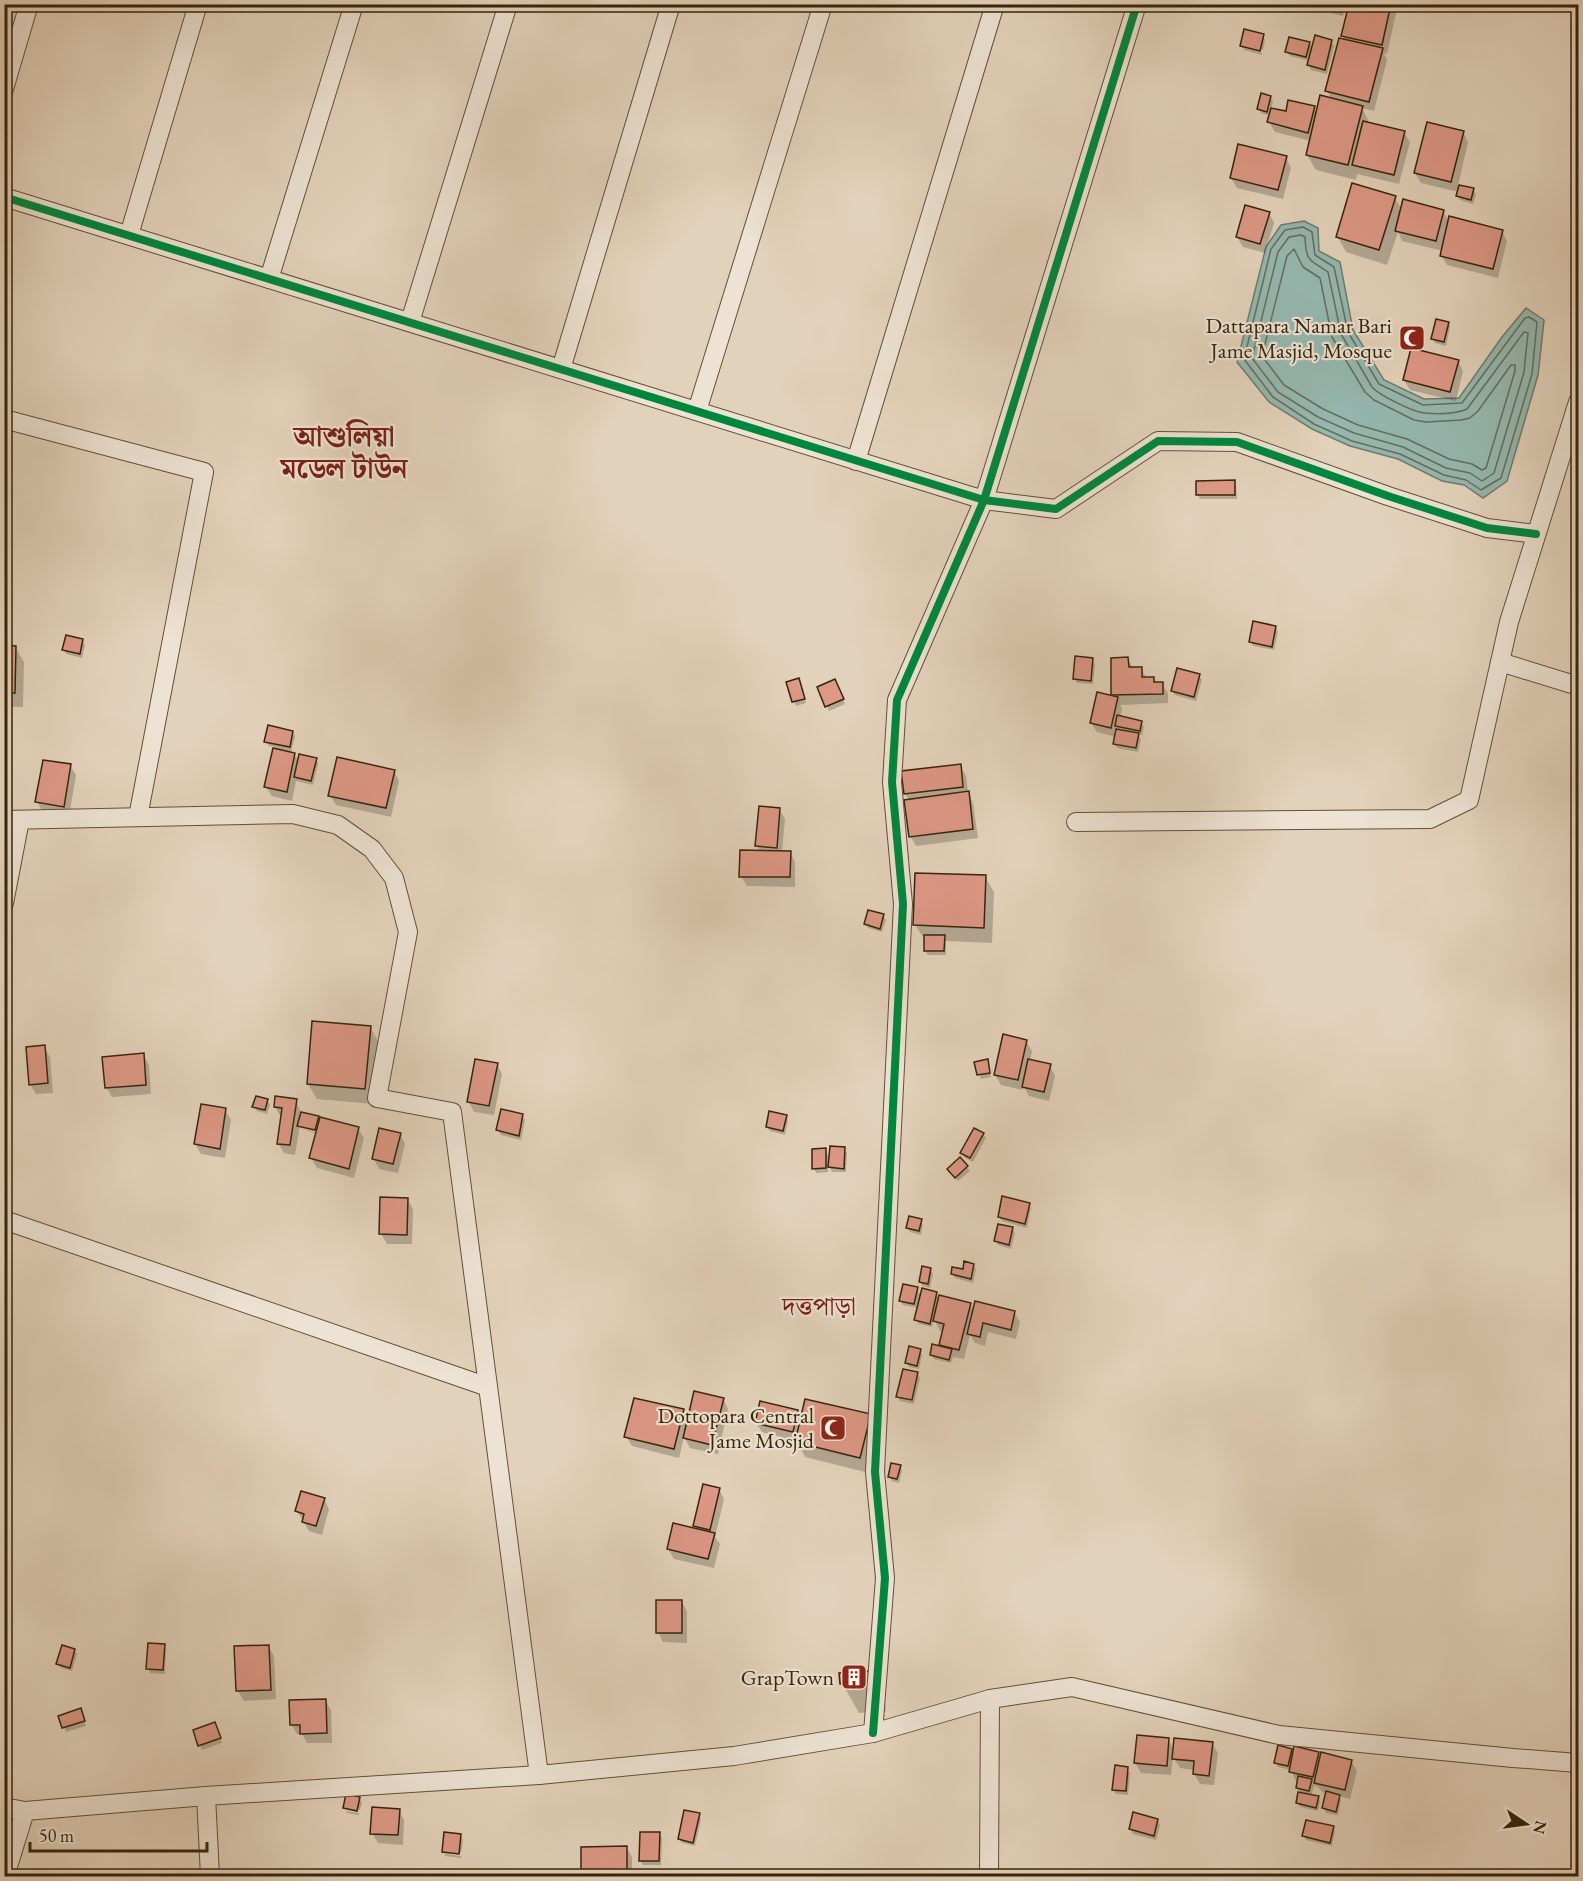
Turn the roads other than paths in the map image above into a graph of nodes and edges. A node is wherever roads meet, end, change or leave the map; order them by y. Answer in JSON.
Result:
{"nodes":[{"id":1,"x":29,"y":4,"type":"edge"},
{"id":2,"x":198,"y":4,"type":"edge"},
{"id":3,"x":354,"y":4,"type":"edge"},
{"id":4,"x":508,"y":4,"type":"edge"},
{"id":5,"x":671,"y":4,"type":"edge"},
{"id":6,"x":823,"y":4,"type":"edge"},
{"id":7,"x":994,"y":4,"type":"edge"},
{"id":8,"x":1137,"y":4,"type":"edge"},
{"id":9,"x":4,"y":89,"type":"edge"},
{"id":10,"x":4,"y":197,"type":"edge"},
{"id":11,"x":129,"y":235,"type":"junction"},
{"id":12,"x":269,"y":279,"type":"junction"},
{"id":13,"x":410,"y":322,"type":"junction"},
{"id":14,"x":561,"y":369,"type":"junction"},
{"id":15,"x":1578,"y":402,"type":"edge"},
{"id":16,"x":698,"y":411,"type":"junction"},
{"id":17,"x":4,"y":419,"type":"edge"},
{"id":18,"x":856,"y":460,"type":"junction"},
{"id":19,"x":984,"y":500,"type":"junction"},
{"id":20,"x":1536,"y":534,"type":"junction"},
{"id":21,"x":1500,"y":662,"type":"junction"},
{"id":22,"x":1578,"y":686,"type":"edge"},
{"id":23,"x":138,"y":817,"type":"junction"},
{"id":24,"x":12,"y":820,"type":"edge"},
{"id":25,"x":1076,"y":822,"type":"dead end"},
{"id":26,"x":4,"y":903,"type":"edge"},
{"id":27,"x":4,"y":1220,"type":"edge"},
{"id":28,"x":488,"y":1387,"type":"junction"},
{"id":29,"x":990,"y":1699,"type":"junction"},
{"id":30,"x":873,"y":1733,"type":"junction"},
{"id":31,"x":1578,"y":1763,"type":"edge"},
{"id":32,"x":539,"y":1775,"type":"junction"},
{"id":33,"x":206,"y":1796,"type":"junction"},
{"id":34,"x":4,"y":1807,"type":"edge"},
{"id":35,"x":25,"y":1811,"type":"junction"},
{"id":36,"x":5,"y":1876,"type":"edge"},
{"id":37,"x":210,"y":1876,"type":"edge"},
{"id":38,"x":989,"y":1876,"type":"edge"}],
"edges":[{"from":1,"to":9,"type":"street"},
{"from":2,"to":11,"type":"street"},
{"from":3,"to":12,"type":"street"},
{"from":4,"to":13,"type":"street"},
{"from":5,"to":14,"type":"street"},
{"from":6,"to":16,"type":"street"},
{"from":7,"to":18,"type":"street"},
{"from":8,"to":19,"type":"street"},
{"from":10,"to":11,"type":"street"},
{"from":11,"to":12,"type":"street"},
{"from":12,"to":13,"type":"street"},
{"from":13,"to":14,"type":"street"},
{"from":14,"to":16,"type":"street"},
{"from":15,"to":20,"type":"street"},
{"from":16,"to":18,"type":"street"},
{"from":17,"to":23,"type":"street"},
{"from":18,"to":19,"type":"street"},
{"from":19,"to":20,"type":"street"},
{"from":19,"to":30,"type":"street"},
{"from":20,"to":21,"type":"street"},
{"from":21,"to":22,"type":"street"},
{"from":21,"to":25,"type":"street"},
{"from":23,"to":24,"type":"street"},
{"from":23,"to":28,"type":"street"},
{"from":24,"to":26,"type":"street"},
{"from":27,"to":28,"type":"street"},
{"from":28,"to":32,"type":"street"},
{"from":29,"to":30,"type":"street"},
{"from":29,"to":31,"type":"street"},
{"from":29,"to":38,"type":"street"},
{"from":30,"to":32,"type":"street"},
{"from":32,"to":33,"type":"street"},
{"from":33,"to":35,"type":"street"},
{"from":33,"to":37,"type":"street"},
{"from":34,"to":35,"type":"street"},
{"from":35,"to":36,"type":"street"}]}
